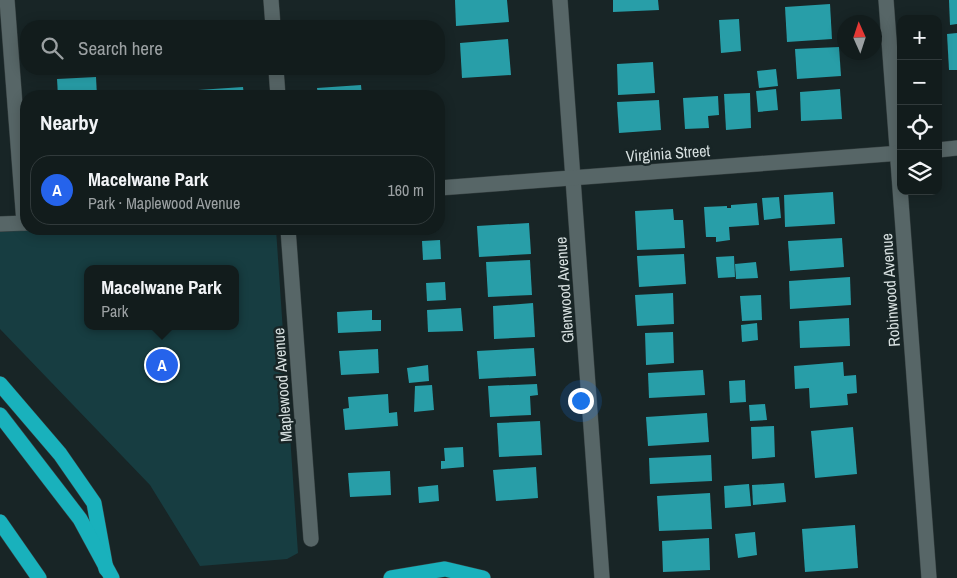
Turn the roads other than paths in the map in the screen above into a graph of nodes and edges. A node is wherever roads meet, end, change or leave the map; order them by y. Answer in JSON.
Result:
{"nodes":[{"id":1,"x":7,"y":0,"type":"edge"},
{"id":2,"x":270,"y":0,"type":"edge"},
{"id":3,"x":560,"y":0,"type":"edge"},
{"id":4,"x":886,"y":0,"type":"edge"},
{"id":5,"x":272,"y":20,"type":"edge"},
{"id":6,"x":276,"y":75,"type":"edge"},
{"id":7,"x":278,"y":90,"type":"edge"},
{"id":8,"x":957,"y":148,"type":"edge"},
{"id":9,"x":899,"y":150,"type":"edge"},
{"id":10,"x":942,"y":150,"type":"edge"},
{"id":11,"x":897,"y":153,"type":"edge"},
{"id":12,"x":20,"y":161,"type":"edge"},
{"id":13,"x":574,"y":178,"type":"junction"},
{"id":14,"x":445,"y":188,"type":"edge"},
{"id":15,"x":902,"y":195,"type":"edge"},
{"id":16,"x":20,"y":223,"type":"edge"},
{"id":17,"x":0,"y":224,"type":"edge"},
{"id":18,"x":288,"y":235,"type":"edge"},
{"id":19,"x":0,"y":384,"type":"edge"},
{"id":20,"x":0,"y":415,"type":"edge"},
{"id":21,"x":0,"y":522,"type":"edge"},
{"id":22,"x":311,"y":539,"type":"dead end"},
{"id":23,"x":109,"y":573,"type":"edge"},
{"id":24,"x":39,"y":578,"type":"edge"},
{"id":25,"x":391,"y":578,"type":"edge"},
{"id":26,"x":483,"y":578,"type":"edge"},
{"id":27,"x":602,"y":578,"type":"edge"},
{"id":28,"x":928,"y":578,"type":"edge"}],
"edges":[{"from":1,"to":12,"type":"street"},
{"from":2,"to":5,"type":"street"},
{"from":3,"to":13,"type":"street","name":"Glenwood Avenue"},
{"from":4,"to":9,"type":"street","name":"Robinwood Avenue"},
{"from":6,"to":7,"type":"street"},
{"from":8,"to":10,"type":"street"},
{"from":11,"to":13,"type":"street","name":"Virginia Street"},
{"from":13,"to":14,"type":"street","name":"Virginia Street"},
{"from":13,"to":27,"type":"street","name":"Glenwood Avenue"},
{"from":15,"to":28,"type":"street","name":"Robinwood Avenue"},
{"from":16,"to":17,"type":"street"},
{"from":18,"to":22,"type":"street","name":"Maplewood Avenue"},
{"from":19,"to":23,"type":"highway"},
{"from":20,"to":23,"type":"highway"},
{"from":21,"to":24,"type":"highway"},
{"from":25,"to":26,"type":"highway"}]}
